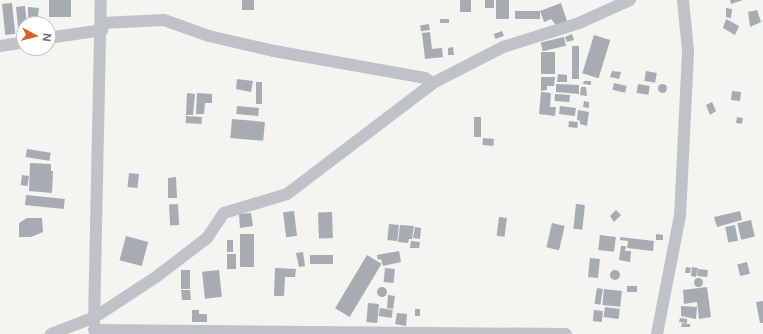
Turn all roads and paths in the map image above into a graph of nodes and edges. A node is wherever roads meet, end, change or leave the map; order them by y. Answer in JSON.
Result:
{"nodes":[{"id":1,"x":101,"y":0,"type":"edge"},
{"id":2,"x":630,"y":0,"type":"edge"},
{"id":3,"x":683,"y":0,"type":"edge"},
{"id":4,"x":101,"y":26,"type":"junction"},
{"id":5,"x":56,"y":36,"type":"edge"},
{"id":6,"x":16,"y":43,"type":"edge"},
{"id":7,"x":0,"y":46,"type":"edge"},
{"id":8,"x":433,"y":83,"type":"junction"},
{"id":9,"x":95,"y":317,"type":"junction"},
{"id":10,"x":94,"y":332,"type":"edge"},
{"id":11,"x":51,"y":334,"type":"edge"},
{"id":12,"x":566,"y":334,"type":"edge"},
{"id":13,"x":657,"y":334,"type":"edge"}],
"edges":[{"from":1,"to":4,"type":"street"},
{"from":2,"to":8,"type":"street"},
{"from":3,"to":13,"type":"street"},
{"from":4,"to":5,"type":"street"},
{"from":4,"to":8,"type":"street"},
{"from":4,"to":9,"type":"street"},
{"from":6,"to":7,"type":"street"},
{"from":8,"to":9,"type":"street"},
{"from":9,"to":10,"type":"street"},
{"from":9,"to":11,"type":"street"},
{"from":10,"to":12,"type":"street"}]}
